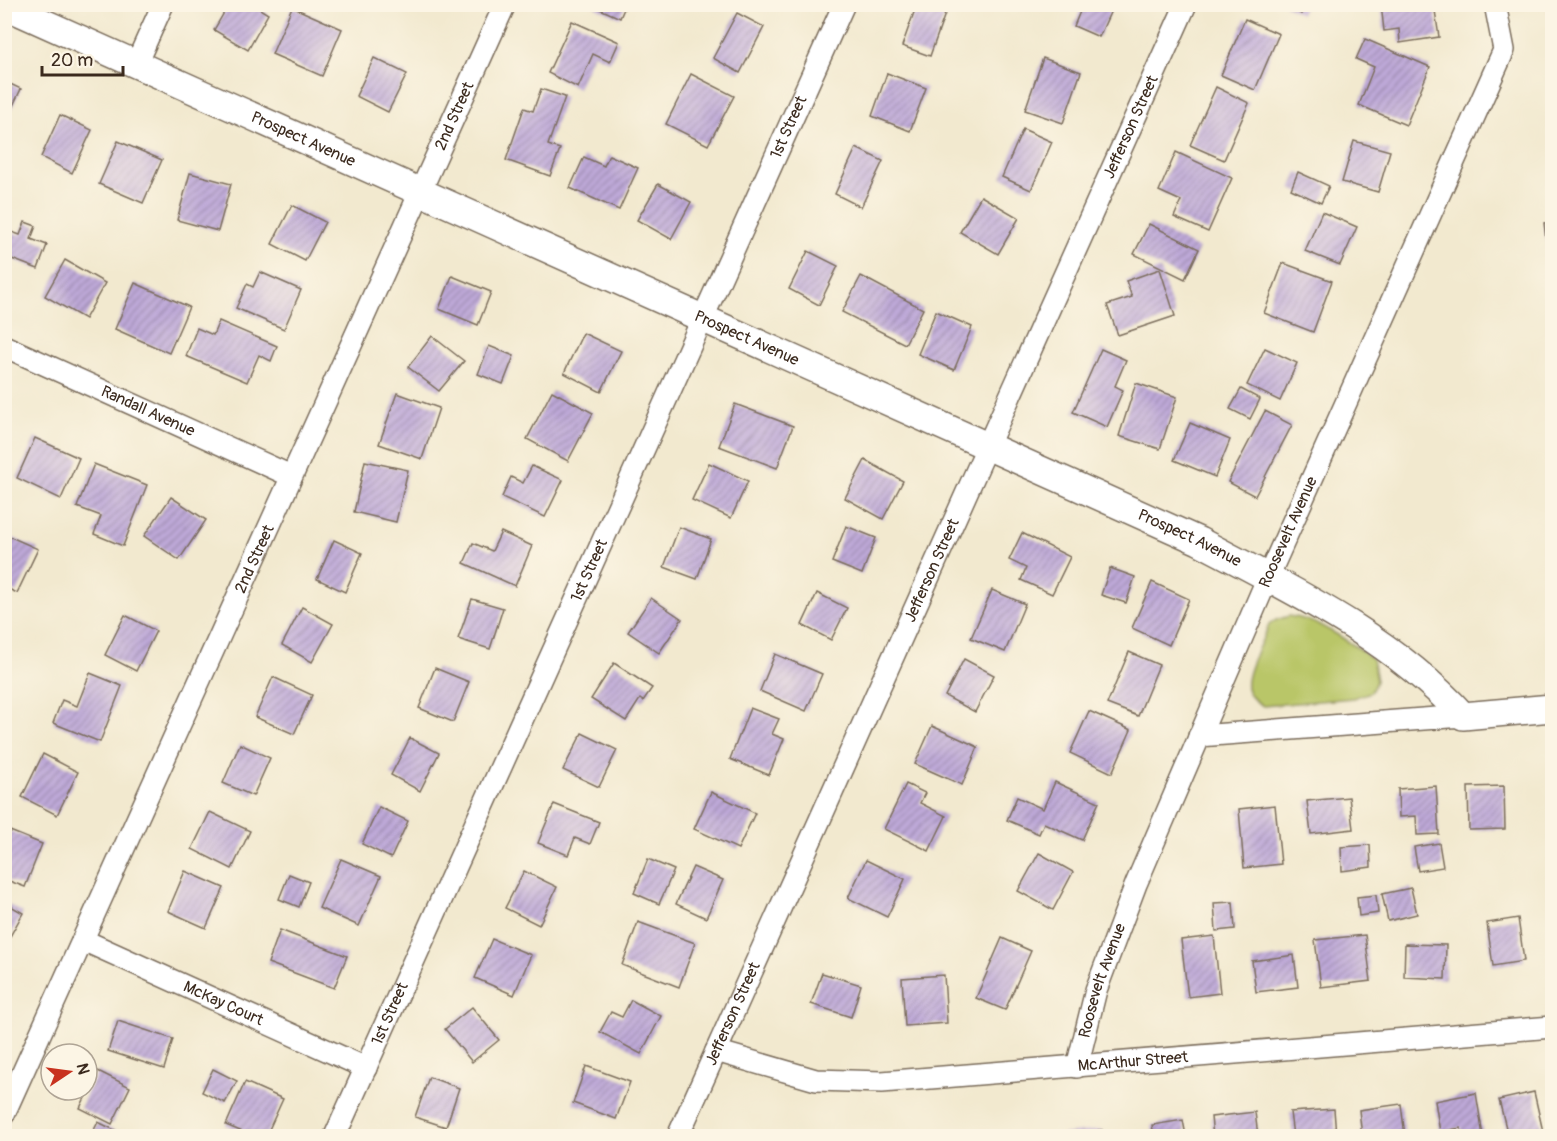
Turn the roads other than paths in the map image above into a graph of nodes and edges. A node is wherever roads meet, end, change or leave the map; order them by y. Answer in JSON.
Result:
{"nodes":[{"id":1,"x":163,"y":4,"type":"edge"},
{"id":2,"x":505,"y":4,"type":"edge"},
{"id":3,"x":844,"y":4,"type":"edge"},
{"id":4,"x":1186,"y":4,"type":"edge"},
{"id":5,"x":1495,"y":4,"type":"edge"},
{"id":6,"x":4,"y":5,"type":"edge"},
{"id":7,"x":136,"y":64,"type":"junction"},
{"id":8,"x":422,"y":191,"type":"junction"},
{"id":9,"x":703,"y":318,"type":"junction"},
{"id":10,"x":5,"y":349,"type":"edge"},
{"id":11,"x":986,"y":446,"type":"junction"},
{"id":12,"x":291,"y":476,"type":"junction"},
{"id":13,"x":1268,"y":577,"type":"junction"},
{"id":14,"x":1552,"y":708,"type":"edge"},
{"id":15,"x":1552,"y":714,"type":"edge"},
{"id":16,"x":1463,"y":716,"type":"junction"},
{"id":17,"x":1199,"y":736,"type":"junction"},
{"id":18,"x":83,"y":940,"type":"junction"},
{"id":19,"x":1552,"y":1027,"type":"edge"},
{"id":20,"x":716,"y":1051,"type":"junction"},
{"id":21,"x":1077,"y":1067,"type":"junction"},
{"id":22,"x":366,"y":1068,"type":"junction"},
{"id":23,"x":4,"y":1114,"type":"edge"},
{"id":24,"x":335,"y":1137,"type":"edge"},
{"id":25,"x":678,"y":1137,"type":"edge"}],
"edges":[{"from":1,"to":7,"type":"street"},
{"from":2,"to":8,"type":"street","name":"2nd Street"},
{"from":3,"to":9,"type":"street","name":"1st Street"},
{"from":4,"to":11,"type":"street","name":"Jefferson Street"},
{"from":5,"to":13,"type":"street","name":"Roosevelt Avenue"},
{"from":6,"to":7,"type":"street","name":"Prospect Avenue"},
{"from":7,"to":8,"type":"street","name":"Prospect Avenue"},
{"from":8,"to":9,"type":"street","name":"Prospect Avenue"},
{"from":8,"to":12,"type":"street","name":"2nd Street"},
{"from":9,"to":11,"type":"street","name":"Prospect Avenue"},
{"from":9,"to":22,"type":"street","name":"1st Street"},
{"from":10,"to":12,"type":"street","name":"Randall Avenue"},
{"from":11,"to":13,"type":"street","name":"Prospect Avenue"},
{"from":11,"to":20,"type":"street","name":"Jefferson Street"},
{"from":12,"to":18,"type":"street","name":"2nd Street"},
{"from":13,"to":16,"type":"street","name":"Prospect Avenue"},
{"from":13,"to":17,"type":"street","name":"Roosevelt Avenue"},
{"from":14,"to":15,"type":"street"},
{"from":14,"to":16,"type":"street"},
{"from":16,"to":17,"type":"street"},
{"from":17,"to":21,"type":"street","name":"Roosevelt Avenue"},
{"from":18,"to":22,"type":"street","name":"McKay Court"},
{"from":18,"to":23,"type":"street","name":"2nd Street"},
{"from":19,"to":21,"type":"street","name":"McArthur Street"},
{"from":20,"to":21,"type":"street","name":"McArthur Street"},
{"from":20,"to":25,"type":"street","name":"Jefferson Street"},
{"from":22,"to":24,"type":"street","name":"1st Street"}]}
